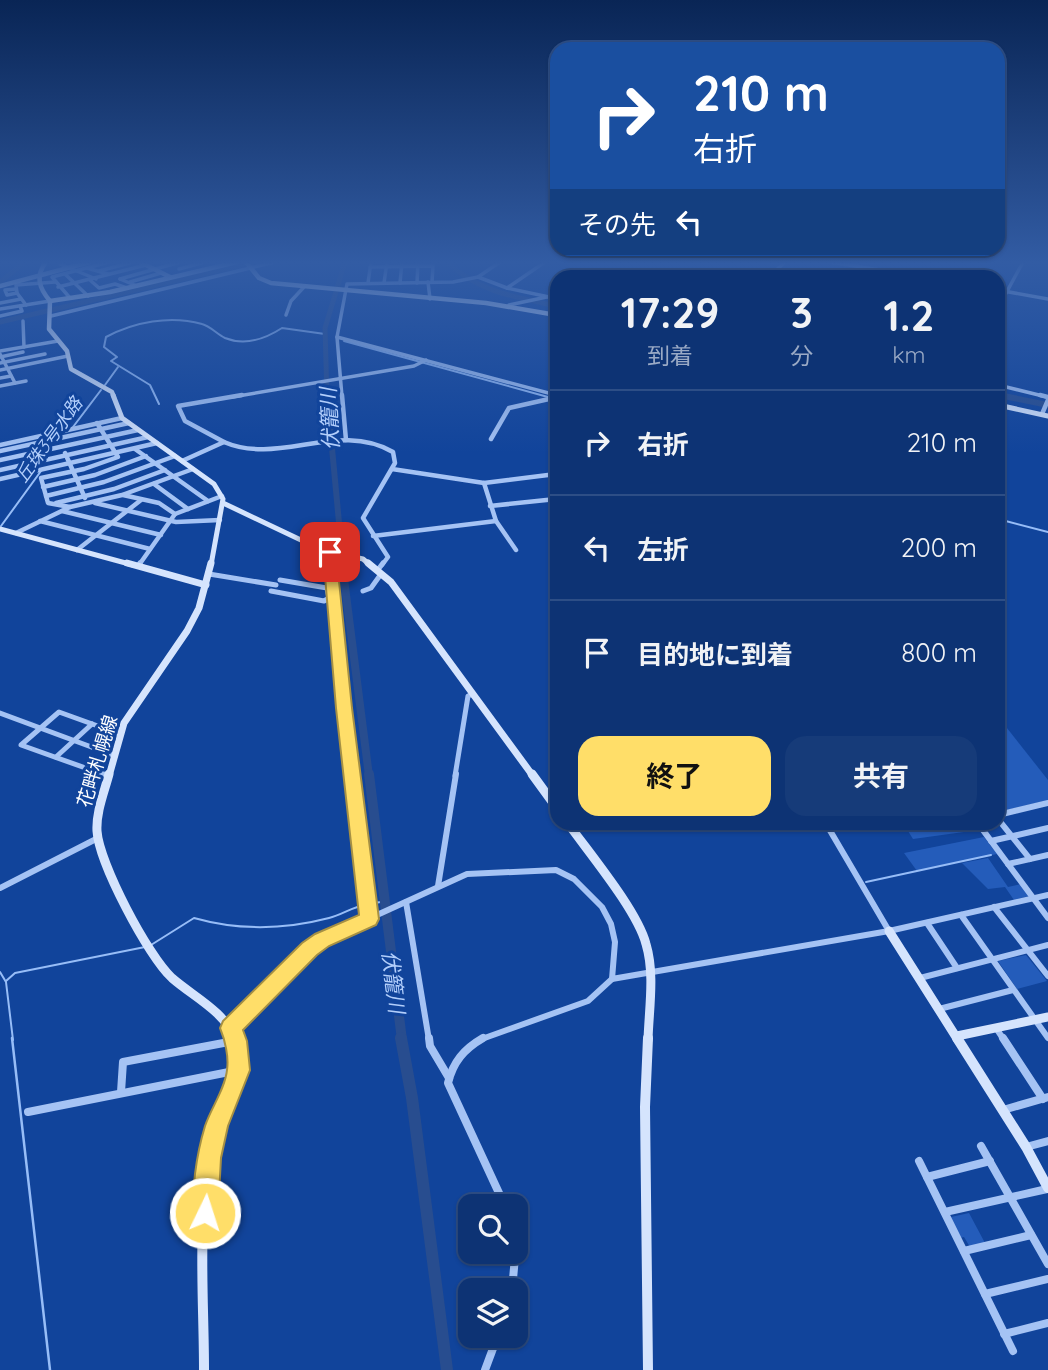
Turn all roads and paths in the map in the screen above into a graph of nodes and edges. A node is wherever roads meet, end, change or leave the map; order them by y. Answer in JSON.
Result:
{"nodes":[{"id":1,"x":23,"y":326,"type":"edge"},
{"id":2,"x":49,"y":326,"type":"edge"},
{"id":3,"x":339,"y":326,"type":"edge"},
{"id":4,"x":337,"y":337,"type":"junction"},
{"id":5,"x":58,"y":341,"type":"junction"},
{"id":6,"x":23,"y":350,"type":"junction"},
{"id":7,"x":0,"y":355,"type":"edge"},
{"id":8,"x":68,"y":356,"type":"junction"},
{"id":9,"x":48,"y":360,"type":"junction"},
{"id":10,"x":423,"y":362,"type":"junction"},
{"id":11,"x":2,"y":363,"type":"edge"},
{"id":12,"x":7,"y":369,"type":"junction"},
{"id":13,"x":0,"y":370,"type":"edge"},
{"id":14,"x":11,"y":376,"type":"junction"},
{"id":15,"x":0,"y":378,"type":"edge"},
{"id":16,"x":338,"y":379,"type":"junction"},
{"id":17,"x":26,"y":381,"type":"dead end"},
{"id":18,"x":15,"y":383,"type":"junction"},
{"id":19,"x":0,"y":386,"type":"edge"},
{"id":20,"x":1005,"y":387,"type":"edge"},
{"id":21,"x":550,"y":395,"type":"edge"},
{"id":22,"x":550,"y":397,"type":"edge"},
{"id":23,"x":1048,"y":398,"type":"edge"},
{"id":24,"x":1005,"y":406,"type":"edge"},
{"id":25,"x":1044,"y":414,"type":"edge"},
{"id":26,"x":122,"y":418,"type":"junction"},
{"id":27,"x":97,"y":423,"type":"junction"},
{"id":28,"x":129,"y":424,"type":"junction"},
{"id":29,"x":101,"y":430,"type":"junction"},
{"id":30,"x":138,"y":430,"type":"junction"},
{"id":31,"x":148,"y":437,"type":"junction"},
{"id":32,"x":105,"y":438,"type":"junction"},
{"id":33,"x":491,"y":439,"type":"dead end"},
{"id":34,"x":344,"y":440,"type":"junction"},
{"id":35,"x":322,"y":441,"type":"joint"},
{"id":36,"x":12,"y":442,"type":"junction"},
{"id":37,"x":223,"y":442,"type":"junction"},
{"id":38,"x":157,"y":443,"type":"junction"},
{"id":39,"x":0,"y":445,"type":"edge"},
{"id":40,"x":109,"y":446,"type":"junction"},
{"id":41,"x":60,"y":447,"type":"junction"},
{"id":42,"x":14,"y":448,"type":"junction"},
{"id":43,"x":135,"y":449,"type":"junction"},
{"id":44,"x":0,"y":451,"type":"edge"},
{"id":45,"x":113,"y":453,"type":"junction"},
{"id":46,"x":66,"y":455,"type":"junction"},
{"id":47,"x":17,"y":456,"type":"junction"},
{"id":48,"x":146,"y":456,"type":"junction"},
{"id":49,"x":175,"y":456,"type":"junction"},
{"id":50,"x":0,"y":460,"type":"edge"},
{"id":51,"x":182,"y":461,"type":"junction"},
{"id":52,"x":69,"y":463,"type":"junction"},
{"id":53,"x":155,"y":463,"type":"junction"},
{"id":54,"x":20,"y":465,"type":"junction"},
{"id":55,"x":43,"y":469,"type":"joint"},
{"id":56,"x":193,"y":469,"type":"junction"},
{"id":57,"x":392,"y":469,"type":"junction"},
{"id":58,"x":0,"y":470,"type":"edge"},
{"id":59,"x":165,"y":470,"type":"junction"},
{"id":60,"x":73,"y":471,"type":"junction"},
{"id":61,"x":23,"y":474,"type":"junction"},
{"id":62,"x":94,"y":475,"type":"junction"},
{"id":63,"x":550,"y":475,"type":"edge"},
{"id":64,"x":174,"y":476,"type":"junction"},
{"id":65,"x":0,"y":479,"type":"edge"},
{"id":66,"x":76,"y":479,"type":"junction"},
{"id":67,"x":104,"y":482,"type":"junction"},
{"id":68,"x":484,"y":482,"type":"junction"},
{"id":69,"x":154,"y":484,"type":"junction"},
{"id":70,"x":43,"y":487,"type":"junction"},
{"id":71,"x":80,"y":488,"type":"junction"},
{"id":72,"x":114,"y":489,"type":"junction"},
{"id":73,"x":122,"y":495,"type":"junction"},
{"id":74,"x":46,"y":496,"type":"junction"},
{"id":75,"x":84,"y":496,"type":"junction"},
{"id":76,"x":141,"y":499,"type":"junction"},
{"id":77,"x":223,"y":500,"type":"junction"},
{"id":78,"x":550,"y":500,"type":"edge"},
{"id":79,"x":208,"y":501,"type":"junction"},
{"id":80,"x":90,"y":503,"type":"junction"},
{"id":81,"x":53,"y":504,"type":"junction"},
{"id":82,"x":490,"y":506,"type":"junction"},
{"id":83,"x":70,"y":507,"type":"junction"},
{"id":84,"x":188,"y":509,"type":"junction"},
{"id":85,"x":62,"y":511,"type":"junction"},
{"id":86,"x":127,"y":511,"type":"junction"},
{"id":87,"x":175,"y":514,"type":"junction"},
{"id":88,"x":220,"y":520,"type":"junction"},
{"id":89,"x":40,"y":521,"type":"junction"},
{"id":90,"x":170,"y":521,"type":"junction"},
{"id":91,"x":496,"y":521,"type":"junction"},
{"id":92,"x":111,"y":523,"type":"junction"},
{"id":93,"x":0,"y":529,"type":"edge"},
{"id":94,"x":16,"y":533,"type":"junction"},
{"id":95,"x":95,"y":535,"type":"junction"},
{"id":96,"x":161,"y":535,"type":"junction"},
{"id":97,"x":373,"y":536,"type":"junction"},
{"id":98,"x":150,"y":549,"type":"junction"},
{"id":99,"x":77,"y":550,"type":"junction"},
{"id":100,"x":516,"y":550,"type":"dead end"},
{"id":101,"x":331,"y":552,"type":"junction"},
{"id":102,"x":138,"y":566,"type":"junction"},
{"id":103,"x":379,"y":572,"type":"junction"},
{"id":104,"x":209,"y":574,"type":"junction"},
{"id":105,"x":284,"y":575,"type":"dead end"},
{"id":106,"x":278,"y":583,"type":"junction"},
{"id":107,"x":206,"y":585,"type":"junction"},
{"id":108,"x":363,"y":591,"type":"dead end"},
{"id":109,"x":473,"y":694,"type":"junction"},
{"id":110,"x":0,"y":713,"type":"edge"},
{"id":111,"x":92,"y":724,"type":"junction"},
{"id":112,"x":40,"y":728,"type":"junction"},
{"id":113,"x":120,"y":734,"type":"junction"},
{"id":114,"x":74,"y":740,"type":"junction"},
{"id":115,"x":113,"y":755,"type":"junction"},
{"id":116,"x":56,"y":757,"type":"junction"},
{"id":117,"x":108,"y":776,"type":"junction"},
{"id":118,"x":550,"y":799,"type":"edge"},
{"id":119,"x":1048,"y":803,"type":"edge"},
{"id":120,"x":1005,"y":815,"type":"edge"},
{"id":121,"x":1005,"y":827,"type":"edge"},
{"id":122,"x":1048,"y":828,"type":"edge"},
{"id":123,"x":573,"y":830,"type":"edge"},
{"id":124,"x":830,"y":830,"type":"edge"},
{"id":125,"x":982,"y":830,"type":"edge"},
{"id":126,"x":1011,"y":836,"type":"junction"},
{"id":127,"x":98,"y":838,"type":"junction"},
{"id":128,"x":990,"y":841,"type":"junction"},
{"id":129,"x":1048,"y":855,"type":"edge"},
{"id":130,"x":1030,"y":859,"type":"junction"},
{"id":131,"x":1008,"y":864,"type":"junction"},
{"id":132,"x":438,"y":886,"type":"junction"},
{"id":133,"x":0,"y":888,"type":"edge"},
{"id":134,"x":1048,"y":895,"type":"edge"},
{"id":135,"x":1033,"y":897,"type":"junction"},
{"id":136,"x":404,"y":903,"type":"junction"},
{"id":137,"x":994,"y":907,"type":"junction"},
{"id":138,"x":961,"y":915,"type":"junction"},
{"id":139,"x":373,"y":917,"type":"junction"},
{"id":140,"x":1048,"y":918,"type":"edge"},
{"id":141,"x":927,"y":923,"type":"junction"},
{"id":142,"x":890,"y":931,"type":"junction"},
{"id":143,"x":1048,"y":945,"type":"edge"},
{"id":144,"x":1028,"y":950,"type":"junction"},
{"id":145,"x":992,"y":959,"type":"junction"},
{"id":146,"x":957,"y":968,"type":"junction"},
{"id":147,"x":651,"y":972,"type":"junction"},
{"id":148,"x":1048,"y":976,"type":"edge"},
{"id":149,"x":920,"y":978,"type":"junction"},
{"id":150,"x":612,"y":979,"type":"junction"},
{"id":151,"x":1013,"y":990,"type":"junction"},
{"id":152,"x":939,"y":1009,"type":"junction"},
{"id":153,"x":1048,"y":1017,"type":"edge"},
{"id":154,"x":1035,"y":1020,"type":"junction"},
{"id":155,"x":231,"y":1028,"type":"junction"},
{"id":156,"x":996,"y":1028,"type":"junction"},
{"id":157,"x":957,"y":1037,"type":"junction"},
{"id":158,"x":1048,"y":1038,"type":"edge"},
{"id":159,"x":236,"y":1041,"type":"junction"},
{"id":160,"x":239,"y":1070,"type":"junction"},
{"id":161,"x":449,"y":1078,"type":"junction"},
{"id":162,"x":121,"y":1092,"type":"junction"},
{"id":163,"x":1045,"y":1098,"type":"edge"},
{"id":164,"x":1003,"y":1110,"type":"junction"},
{"id":165,"x":28,"y":1112,"type":"dead end"},
{"id":166,"x":1048,"y":1141,"type":"edge"},
{"id":167,"x":981,"y":1146,"type":"dead end"},
{"id":168,"x":1026,"y":1147,"type":"junction"},
{"id":169,"x":919,"y":1161,"type":"dead end"},
{"id":170,"x":990,"y":1161,"type":"junction"},
{"id":171,"x":927,"y":1177,"type":"junction"},
{"id":172,"x":1048,"y":1188,"type":"edge"},
{"id":173,"x":499,"y":1194,"type":"edge"},
{"id":174,"x":1009,"y":1198,"type":"junction"},
{"id":175,"x":944,"y":1212,"type":"junction"},
{"id":176,"x":1031,"y":1235,"type":"junction"},
{"id":177,"x":964,"y":1251,"type":"junction"},
{"id":178,"x":1048,"y":1264,"type":"edge"},
{"id":179,"x":1048,"y":1279,"type":"edge"},
{"id":180,"x":985,"y":1294,"type":"junction"},
{"id":181,"x":1048,"y":1323,"type":"edge"},
{"id":182,"x":1004,"y":1334,"type":"junction"},
{"id":183,"x":493,"y":1348,"type":"edge"},
{"id":184,"x":1013,"y":1351,"type":"dead end"},
{"id":185,"x":204,"y":1370,"type":"edge"},
{"id":186,"x":485,"y":1370,"type":"edge"},
{"id":187,"x":648,"y":1370,"type":"edge"}],
"edges":[{"from":1,"to":6,"type":"street"},
{"from":2,"to":5,"type":"street"},
{"from":3,"to":4,"type":"street"},
{"from":4,"to":10,"type":"street"},
{"from":4,"to":16,"type":"street"},
{"from":5,"to":6,"type":"street"},
{"from":5,"to":8,"type":"street"},
{"from":6,"to":7,"type":"street"},
{"from":7,"to":11,"type":"street"},
{"from":8,"to":9,"type":"street"},
{"from":8,"to":26,"type":"street"},
{"from":9,"to":11,"type":"street"},
{"from":9,"to":12,"type":"street"},
{"from":10,"to":16,"type":"street"},
{"from":10,"to":21,"type":"street"},
{"from":11,"to":12,"type":"street"},
{"from":12,"to":13,"type":"street"},
{"from":12,"to":14,"type":"street"},
{"from":14,"to":15,"type":"street"},
{"from":14,"to":18,"type":"street"},
{"from":16,"to":34,"type":"street"},
{"from":16,"to":37,"type":"street"},
{"from":17,"to":18,"type":"street"},
{"from":18,"to":19,"type":"street"},
{"from":20,"to":23,"type":"street"},
{"from":22,"to":33,"type":"street"},
{"from":23,"to":25,"type":"street"},
{"from":24,"to":25,"type":"street"},
{"from":26,"to":27,"type":"street"},
{"from":26,"to":28,"type":"street"},
{"from":27,"to":29,"type":"street"},
{"from":27,"to":36,"type":"street"},
{"from":28,"to":29,"type":"street"},
{"from":28,"to":30,"type":"street"},
{"from":29,"to":32,"type":"street"},
{"from":29,"to":42,"type":"street"},
{"from":30,"to":31,"type":"street"},
{"from":30,"to":32,"type":"street"},
{"from":31,"to":38,"type":"street"},
{"from":31,"to":40,"type":"street"},
{"from":32,"to":40,"type":"street"},
{"from":32,"to":41,"type":"street"},
{"from":34,"to":35,"type":"street"},
{"from":34,"to":57,"type":"street"},
{"from":35,"to":37,"type":"street"},
{"from":36,"to":39,"type":"street"},
{"from":36,"to":42,"type":"street"},
{"from":37,"to":51,"type":"street"},
{"from":38,"to":43,"type":"street"},
{"from":38,"to":49,"type":"street"},
{"from":40,"to":45,"type":"street"},
{"from":40,"to":46,"type":"street"},
{"from":41,"to":46,"type":"street"},
{"from":41,"to":47,"type":"street"},
{"from":42,"to":44,"type":"street"},
{"from":42,"to":47,"type":"street"},
{"from":43,"to":45,"type":"street"},
{"from":43,"to":48,"type":"street"},
{"from":45,"to":52,"type":"street"},
{"from":45,"to":60,"type":"street"},
{"from":46,"to":52,"type":"street"},
{"from":46,"to":54,"type":"street"},
{"from":47,"to":50,"type":"street"},
{"from":47,"to":54,"type":"street"},
{"from":48,"to":53,"type":"street"},
{"from":48,"to":62,"type":"street"},
{"from":49,"to":51,"type":"street"},
{"from":49,"to":53,"type":"street"},
{"from":51,"to":56,"type":"street"},
{"from":52,"to":55,"type":"street"},
{"from":52,"to":60,"type":"street"},
{"from":53,"to":59,"type":"street"},
{"from":53,"to":67,"type":"street"},
{"from":54,"to":58,"type":"street"},
{"from":54,"to":61,"type":"street"},
{"from":55,"to":61,"type":"street"},
{"from":56,"to":64,"type":"street"},
{"from":56,"to":77,"type":"street"},
{"from":57,"to":68,"type":"street"},
{"from":57,"to":97,"type":"street"},
{"from":59,"to":64,"type":"street"},
{"from":59,"to":72,"type":"street"},
{"from":60,"to":66,"type":"street"},
{"from":60,"to":70,"type":"street"},
{"from":61,"to":65,"type":"street"},
{"from":62,"to":66,"type":"street"},
{"from":62,"to":67,"type":"street"},
{"from":63,"to":68,"type":"street"},
{"from":64,"to":69,"type":"street"},
{"from":64,"to":79,"type":"street"},
{"from":66,"to":70,"type":"street"},
{"from":66,"to":71,"type":"street"},
{"from":67,"to":71,"type":"street"},
{"from":67,"to":72,"type":"street"},
{"from":68,"to":82,"type":"street"},
{"from":69,"to":73,"type":"street"},
{"from":69,"to":84,"type":"street"},
{"from":70,"to":74,"type":"street"},
{"from":71,"to":74,"type":"street"},
{"from":71,"to":75,"type":"street"},
{"from":72,"to":73,"type":"street"},
{"from":72,"to":75,"type":"street"},
{"from":73,"to":76,"type":"street"},
{"from":73,"to":80,"type":"street"},
{"from":74,"to":81,"type":"street"},
{"from":75,"to":80,"type":"street"},
{"from":75,"to":81,"type":"street"},
{"from":76,"to":86,"type":"street"},
{"from":76,"to":87,"type":"street"},
{"from":77,"to":79,"type":"street"},
{"from":77,"to":88,"type":"street","name":"花畔札幌線"},
{"from":77,"to":101,"type":"street"},
{"from":78,"to":82,"type":"street"},
{"from":79,"to":84,"type":"street"},
{"from":80,"to":83,"type":"street"},
{"from":80,"to":86,"type":"street"},
{"from":81,"to":83,"type":"street"},
{"from":82,"to":91,"type":"street"},
{"from":83,"to":85,"type":"street"},
{"from":84,"to":87,"type":"street"},
{"from":85,"to":89,"type":"street"},
{"from":85,"to":92,"type":"street"},
{"from":86,"to":90,"type":"street"},
{"from":86,"to":92,"type":"street"},
{"from":87,"to":90,"type":"street"},
{"from":88,"to":90,"type":"street"},
{"from":88,"to":104,"type":"street","name":"花畔札幌線"},
{"from":89,"to":94,"type":"street"},
{"from":89,"to":95,"type":"street"},
{"from":90,"to":96,"type":"street"},
{"from":91,"to":97,"type":"street"},
{"from":91,"to":100,"type":"street"},
{"from":92,"to":95,"type":"street"},
{"from":92,"to":96,"type":"street"},
{"from":93,"to":94,"type":"street"},
{"from":94,"to":99,"type":"street"},
{"from":95,"to":98,"type":"street"},
{"from":95,"to":99,"type":"street"},
{"from":96,"to":98,"type":"street"},
{"from":97,"to":103,"type":"street"},
{"from":98,"to":102,"type":"street"},
{"from":99,"to":102,"type":"street"},
{"from":101,"to":103,"type":"street"},
{"from":101,"to":139,"type":"street"},
{"from":102,"to":107,"type":"street"},
{"from":103,"to":108,"type":"street"},
{"from":103,"to":109,"type":"street"},
{"from":104,"to":106,"type":"street"},
{"from":104,"to":107,"type":"street","name":"花畔札幌線"},
{"from":105,"to":106,"type":"street"},
{"from":106,"to":106,"type":"street"},
{"from":107,"to":113,"type":"street","name":"花畔札幌線"},
{"from":109,"to":118,"type":"street"},
{"from":109,"to":132,"type":"street"},
{"from":110,"to":112,"type":"street"},
{"from":111,"to":112,"type":"street"},
{"from":111,"to":113,"type":"street"},
{"from":111,"to":114,"type":"street"},
{"from":112,"to":114,"type":"street"},
{"from":112,"to":116,"type":"street"},
{"from":113,"to":115,"type":"street","name":"花畔札幌線"},
{"from":114,"to":115,"type":"street"},
{"from":114,"to":116,"type":"street"},
{"from":115,"to":117,"type":"street","name":"花畔札幌線"},
{"from":116,"to":117,"type":"street"},
{"from":117,"to":127,"type":"street","name":"花畔札幌線"},
{"from":119,"to":120,"type":"street"},
{"from":121,"to":126,"type":"street"},
{"from":122,"to":126,"type":"street"},
{"from":123,"to":147,"type":"street"},
{"from":124,"to":142,"type":"street"},
{"from":125,"to":128,"type":"street"},
{"from":126,"to":128,"type":"street"},
{"from":126,"to":130,"type":"street"},
{"from":127,"to":133,"type":"street"},
{"from":127,"to":155,"type":"street","name":"花畔札幌線"},
{"from":128,"to":131,"type":"street"},
{"from":129,"to":130,"type":"street"},
{"from":130,"to":131,"type":"street"},
{"from":131,"to":135,"type":"street"},
{"from":132,"to":136,"type":"street"},
{"from":132,"to":150,"type":"street"},
{"from":134,"to":135,"type":"street"},
{"from":135,"to":137,"type":"street"},
{"from":135,"to":140,"type":"street"},
{"from":136,"to":139,"type":"street"},
{"from":136,"to":161,"type":"street"},
{"from":137,"to":138,"type":"street"},
{"from":137,"to":144,"type":"street"},
{"from":138,"to":141,"type":"street"},
{"from":138,"to":145,"type":"street"},
{"from":139,"to":155,"type":"street"},
{"from":141,"to":142,"type":"street"},
{"from":141,"to":146,"type":"street"},
{"from":142,"to":147,"type":"street"},
{"from":142,"to":149,"type":"street"},
{"from":143,"to":144,"type":"street"},
{"from":144,"to":145,"type":"street"},
{"from":144,"to":148,"type":"street"},
{"from":145,"to":146,"type":"street"},
{"from":145,"to":151,"type":"street"},
{"from":146,"to":149,"type":"street"},
{"from":147,"to":150,"type":"street"},
{"from":147,"to":187,"type":"street"},
{"from":149,"to":152,"type":"street"},
{"from":150,"to":161,"type":"street"},
{"from":151,"to":152,"type":"street"},
{"from":151,"to":154,"type":"street"},
{"from":152,"to":157,"type":"street"},
{"from":153,"to":154,"type":"street"},
{"from":154,"to":156,"type":"street"},
{"from":154,"to":158,"type":"street"},
{"from":155,"to":159,"type":"street","name":"花畔札幌線"},
{"from":156,"to":157,"type":"street"},
{"from":156,"to":163,"type":"street"},
{"from":157,"to":164,"type":"street"},
{"from":159,"to":160,"type":"street","name":"花畔札幌線"},
{"from":159,"to":162,"type":"street"},
{"from":160,"to":162,"type":"street"},
{"from":160,"to":185,"type":"street","name":"花畔札幌線"},
{"from":161,"to":173,"type":"street"},
{"from":162,"to":165,"type":"street"},
{"from":163,"to":164,"type":"street"},
{"from":164,"to":168,"type":"street"},
{"from":166,"to":168,"type":"street"},
{"from":167,"to":170,"type":"street"},
{"from":168,"to":172,"type":"street"},
{"from":169,"to":171,"type":"street"},
{"from":170,"to":171,"type":"street"},
{"from":170,"to":174,"type":"street"},
{"from":171,"to":175,"type":"street"},
{"from":172,"to":174,"type":"street"},
{"from":174,"to":175,"type":"street"},
{"from":174,"to":176,"type":"street"},
{"from":175,"to":177,"type":"street"},
{"from":176,"to":177,"type":"street"},
{"from":176,"to":178,"type":"street"},
{"from":177,"to":180,"type":"street"},
{"from":179,"to":180,"type":"street"},
{"from":180,"to":182,"type":"street"},
{"from":181,"to":182,"type":"street"},
{"from":182,"to":184,"type":"street"},
{"from":183,"to":186,"type":"street"}]}
